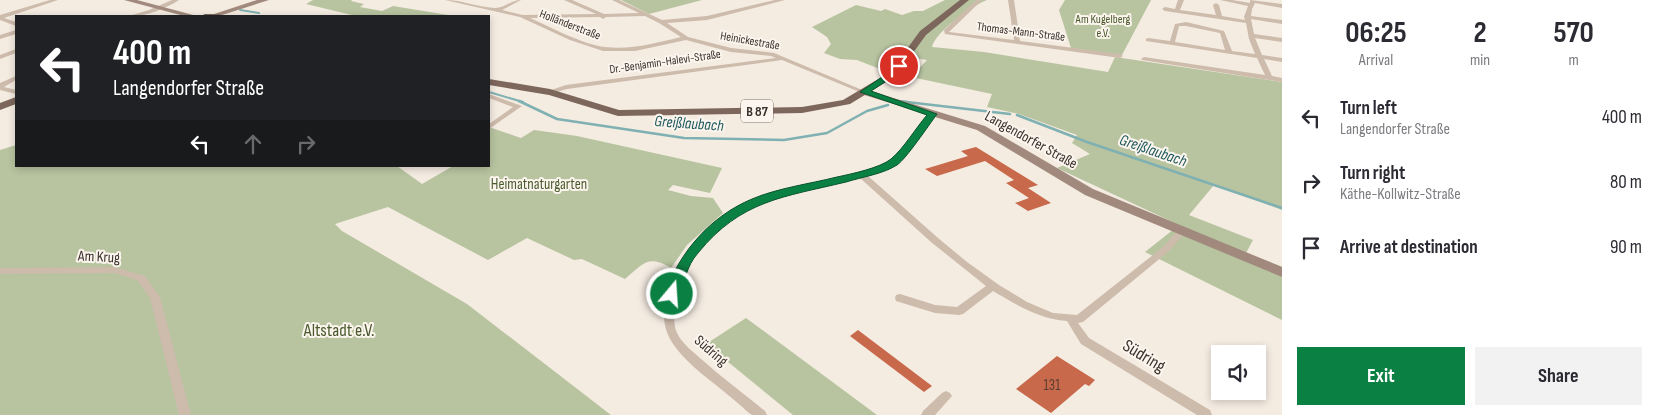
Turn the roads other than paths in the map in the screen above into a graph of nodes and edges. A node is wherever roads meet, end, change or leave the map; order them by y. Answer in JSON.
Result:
{"nodes":[{"id":1,"x":55,"y":0,"type":"edge"},
{"id":2,"x":129,"y":0,"type":"edge"},
{"id":3,"x":176,"y":0,"type":"edge"},
{"id":4,"x":265,"y":0,"type":"edge"},
{"id":5,"x":448,"y":0,"type":"edge"},
{"id":6,"x":518,"y":0,"type":"edge"},
{"id":7,"x":567,"y":0,"type":"edge"},
{"id":8,"x":615,"y":0,"type":"edge"},
{"id":9,"x":782,"y":0,"type":"edge"},
{"id":10,"x":965,"y":0,"type":"edge"},
{"id":11,"x":979,"y":0,"type":"edge"},
{"id":12,"x":1011,"y":0,"type":"edge"},
{"id":13,"x":1181,"y":0,"type":"edge"},
{"id":14,"x":1223,"y":0,"type":"edge"},
{"id":15,"x":1252,"y":2,"type":"edge"},
{"id":16,"x":1216,"y":5,"type":"dead end"},
{"id":17,"x":1282,"y":6,"type":"edge"},
{"id":18,"x":158,"y":8,"type":"junction"},
{"id":19,"x":1165,"y":9,"type":"dead end"},
{"id":20,"x":496,"y":11,"type":"junction"},
{"id":21,"x":1176,"y":11,"type":"junction"},
{"id":22,"x":138,"y":15,"type":"edge"},
{"id":23,"x":176,"y":15,"type":"edge"},
{"id":24,"x":189,"y":15,"type":"edge"},
{"id":25,"x":218,"y":15,"type":"edge"},
{"id":26,"x":646,"y":15,"type":"junction"},
{"id":27,"x":522,"y":16,"type":"junction"},
{"id":28,"x":603,"y":17,"type":"junction"},
{"id":29,"x":0,"y":18,"type":"edge"},
{"id":30,"x":1220,"y":18,"type":"junction"},
{"id":31,"x":1247,"y":19,"type":"junction"},
{"id":32,"x":661,"y":22,"type":"junction"},
{"id":33,"x":1282,"y":22,"type":"edge"},
{"id":34,"x":15,"y":24,"type":"edge"},
{"id":35,"x":15,"y":32,"type":"edge"},
{"id":36,"x":0,"y":36,"type":"edge"},
{"id":37,"x":1252,"y":36,"type":"junction"},
{"id":38,"x":686,"y":38,"type":"junction"},
{"id":39,"x":1148,"y":40,"type":"dead end"},
{"id":40,"x":1282,"y":40,"type":"edge"},
{"id":41,"x":1017,"y":43,"type":"junction"},
{"id":42,"x":1172,"y":44,"type":"junction"},
{"id":43,"x":15,"y":51,"type":"edge"},
{"id":44,"x":1229,"y":52,"type":"junction"},
{"id":45,"x":0,"y":56,"type":"edge"},
{"id":46,"x":1120,"y":56,"type":"dead end"},
{"id":47,"x":1261,"y":57,"type":"junction"},
{"id":48,"x":784,"y":58,"type":"junction"},
{"id":49,"x":1144,"y":59,"type":"dead end"},
{"id":50,"x":1282,"y":60,"type":"edge"},
{"id":51,"x":1269,"y":78,"type":"junction"},
{"id":52,"x":15,"y":79,"type":"edge"},
{"id":53,"x":1282,"y":80,"type":"edge"},
{"id":54,"x":490,"y":82,"type":"edge"},
{"id":55,"x":0,"y":87,"type":"edge"},
{"id":56,"x":15,"y":92,"type":"edge"},
{"id":57,"x":550,"y":92,"type":"junction"},
{"id":58,"x":864,"y":92,"type":"junction"},
{"id":59,"x":490,"y":96,"type":"edge"},
{"id":60,"x":15,"y":100,"type":"edge"},
{"id":61,"x":0,"y":107,"type":"edge"},
{"id":62,"x":932,"y":114,"type":"junction"},
{"id":63,"x":490,"y":126,"type":"edge"},
{"id":64,"x":861,"y":174,"type":"junction"},
{"id":65,"x":1182,"y":231,"type":"junction"},
{"id":66,"x":0,"y":271,"type":"edge"},
{"id":67,"x":1282,"y":272,"type":"edge"},
{"id":68,"x":994,"y":286,"type":"junction"},
{"id":69,"x":900,"y":298,"type":"dead end"},
{"id":70,"x":1071,"y":320,"type":"junction"},
{"id":71,"x":946,"y":396,"type":"dead end"},
{"id":72,"x":1206,"y":414,"type":"dead end"},
{"id":73,"x":185,"y":415,"type":"edge"},
{"id":74,"x":762,"y":415,"type":"edge"},
{"id":75,"x":926,"y":415,"type":"edge"}],
"edges":[{"from":1,"to":29,"type":"street"},
{"from":2,"to":18,"type":"street"},
{"from":3,"to":18,"type":"street"},
{"from":4,"to":25,"type":"street"},
{"from":5,"to":20,"type":"street","name":"Holländerstraße"},
{"from":6,"to":20,"type":"street"},
{"from":7,"to":28,"type":"street"},
{"from":8,"to":26,"type":"street","name":"Heinickestraße"},
{"from":9,"to":32,"type":"street"},
{"from":10,"to":58,"type":"main road","number":"B 87"},
{"from":11,"to":41,"type":"street","name":"Thomas-Mann-Straße"},
{"from":12,"to":41,"type":"street"},
{"from":13,"to":21,"type":"street"},
{"from":14,"to":15,"type":"street"},
{"from":15,"to":17,"type":"street"},
{"from":15,"to":31,"type":"street"},
{"from":16,"to":30,"type":"street"},
{"from":18,"to":22,"type":"street"},
{"from":18,"to":23,"type":"street"},
{"from":18,"to":24,"type":"street"},
{"from":19,"to":21,"type":"street"},
{"from":20,"to":27,"type":"street","name":"Holländerstraße"},
{"from":21,"to":30,"type":"street"},
{"from":26,"to":28,"type":"street"},
{"from":26,"to":32,"type":"street","name":"Heinickestraße"},
{"from":27,"to":28,"type":"street"},
{"from":27,"to":38,"type":"street","name":"Holländerstraße"},
{"from":29,"to":34,"type":"street"},
{"from":30,"to":31,"type":"street"},
{"from":31,"to":33,"type":"street"},
{"from":31,"to":37,"type":"street"},
{"from":32,"to":38,"type":"street","name":"Heinickestraße"},
{"from":35,"to":36,"type":"street"},
{"from":37,"to":40,"type":"street"},
{"from":37,"to":47,"type":"street"},
{"from":38,"to":48,"type":"street","name":"Heinickestraße"},
{"from":39,"to":42,"type":"street"},
{"from":41,"to":46,"type":"street","name":"Thomas-Mann-Straße"},
{"from":42,"to":44,"type":"street"},
{"from":42,"to":44,"type":"street"},
{"from":43,"to":45,"type":"street"},
{"from":44,"to":47,"type":"street"},
{"from":47,"to":50,"type":"street"},
{"from":47,"to":51,"type":"street"},
{"from":48,"to":57,"type":"street","name":"Dr.-Benjamin-Halevi-Straße"},
{"from":48,"to":58,"type":"street","name":"Heinickestraße"},
{"from":49,"to":51,"type":"street"},
{"from":51,"to":53,"type":"street"},
{"from":52,"to":55,"type":"street"},
{"from":54,"to":57,"type":"main road","number":"B 87"},
{"from":55,"to":56,"type":"street"},
{"from":57,"to":58,"type":"main road","number":"B 87"},
{"from":58,"to":62,"type":"street","name":"Langendorfer Straße"},
{"from":59,"to":63,"type":"street"},
{"from":60,"to":61,"type":"main road"},
{"from":62,"to":64,"type":"street","name":"Südring"},
{"from":62,"to":65,"type":"street","name":"Langendorfer Straße"},
{"from":64,"to":68,"type":"street"},
{"from":64,"to":74,"type":"street","name":"Südring"},
{"from":65,"to":67,"type":"street","name":"Langendorfer Straße"},
{"from":65,"to":70,"type":"street"},
{"from":66,"to":73,"type":"street","name":"Am Krug"},
{"from":68,"to":69,"type":"street"},
{"from":68,"to":70,"type":"street"},
{"from":70,"to":72,"type":"street","name":"Südring"},
{"from":71,"to":75,"type":"street"}]}
